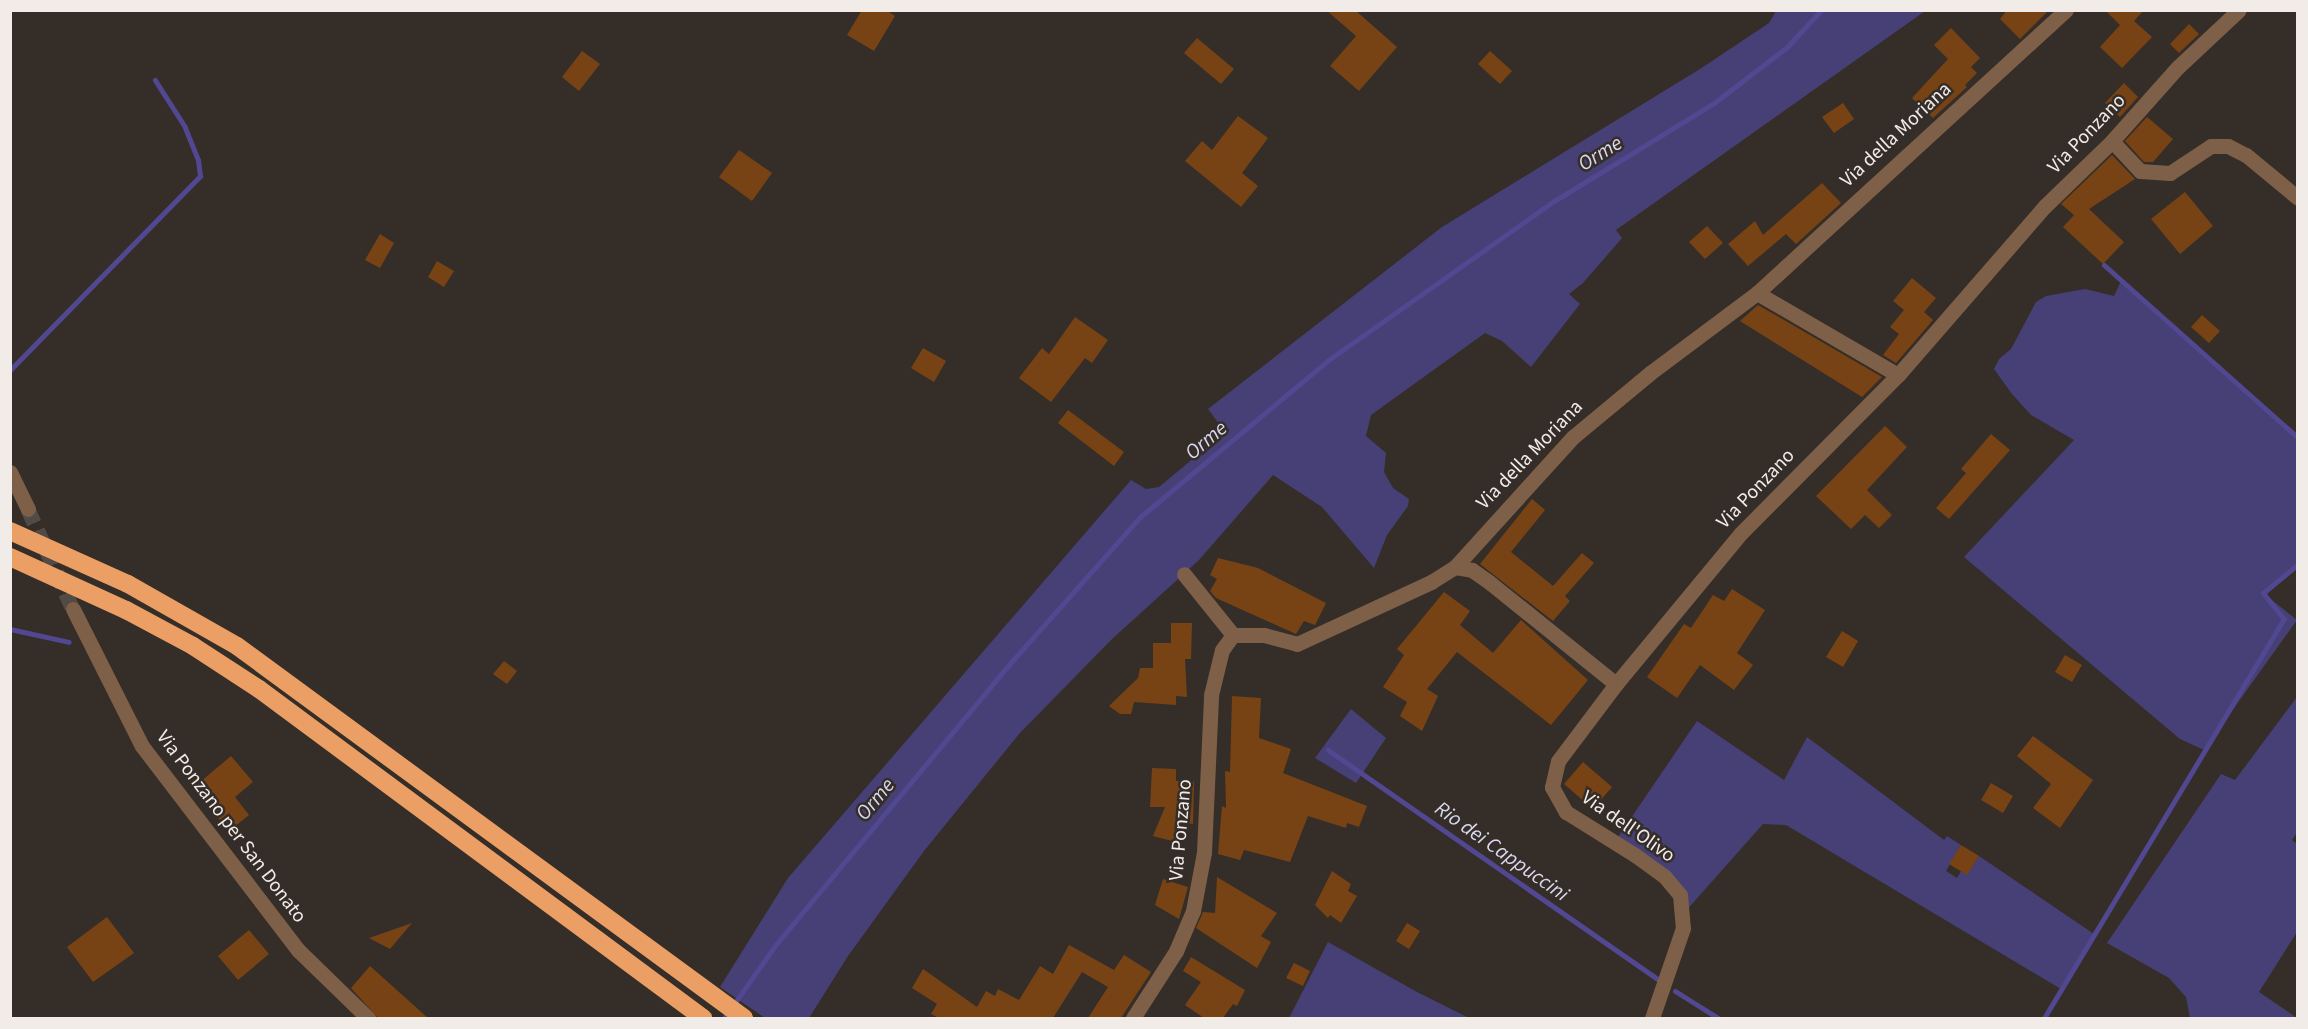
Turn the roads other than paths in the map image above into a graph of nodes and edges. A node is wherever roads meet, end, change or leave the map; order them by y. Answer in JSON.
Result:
{"nodes":[{"id":1,"x":2066,"y":10,"type":"edge"},
{"id":2,"x":2239,"y":10,"type":"edge"},
{"id":3,"x":2112,"y":141,"type":"junction"},
{"id":4,"x":2298,"y":198,"type":"edge"},
{"id":5,"x":1757,"y":293,"type":"junction"},
{"id":6,"x":1898,"y":375,"type":"junction"},
{"id":7,"x":10,"y":472,"type":"edge"},
{"id":8,"x":28,"y":509,"type":"tunnel mouth"},
{"id":9,"x":10,"y":531,"type":"edge"},
{"id":10,"x":10,"y":557,"type":"edge"},
{"id":11,"x":1455,"y":567,"type":"junction"},
{"id":12,"x":1184,"y":574,"type":"dead end"},
{"id":13,"x":73,"y":609,"type":"tunnel mouth"},
{"id":14,"x":1233,"y":635,"type":"junction"},
{"id":15,"x":1616,"y":684,"type":"junction"},
{"id":16,"x":699,"y":1016,"type":"edge"},
{"id":17,"x":368,"y":1018,"type":"edge"},
{"id":18,"x":744,"y":1018,"type":"edge"},
{"id":19,"x":1133,"y":1018,"type":"edge"},
{"id":20,"x":1652,"y":1018,"type":"edge"}],
"edges":[{"from":1,"to":5,"type":"street","name":"Via della Moriana"},
{"from":2,"to":3,"type":"street","name":"Via Ponzano"},
{"from":3,"to":4,"type":"street"},
{"from":3,"to":6,"type":"street","name":"Via Ponzano"},
{"from":5,"to":6,"type":"street"},
{"from":5,"to":11,"type":"street","name":"Via della Moriana"},
{"from":6,"to":15,"type":"street","name":"Via Ponzano"},
{"from":7,"to":8,"type":"street"},
{"from":9,"to":18,"type":"highway"},
{"from":10,"to":16,"type":"highway"},
{"from":11,"to":14,"type":"street"},
{"from":11,"to":15,"type":"street"},
{"from":12,"to":14,"type":"street"},
{"from":13,"to":17,"type":"street","name":"Via Ponzano per San Donato"},
{"from":14,"to":19,"type":"street","name":"Via Ponzano"},
{"from":15,"to":20,"type":"street","name":"Via dell'Olivo"}]}
